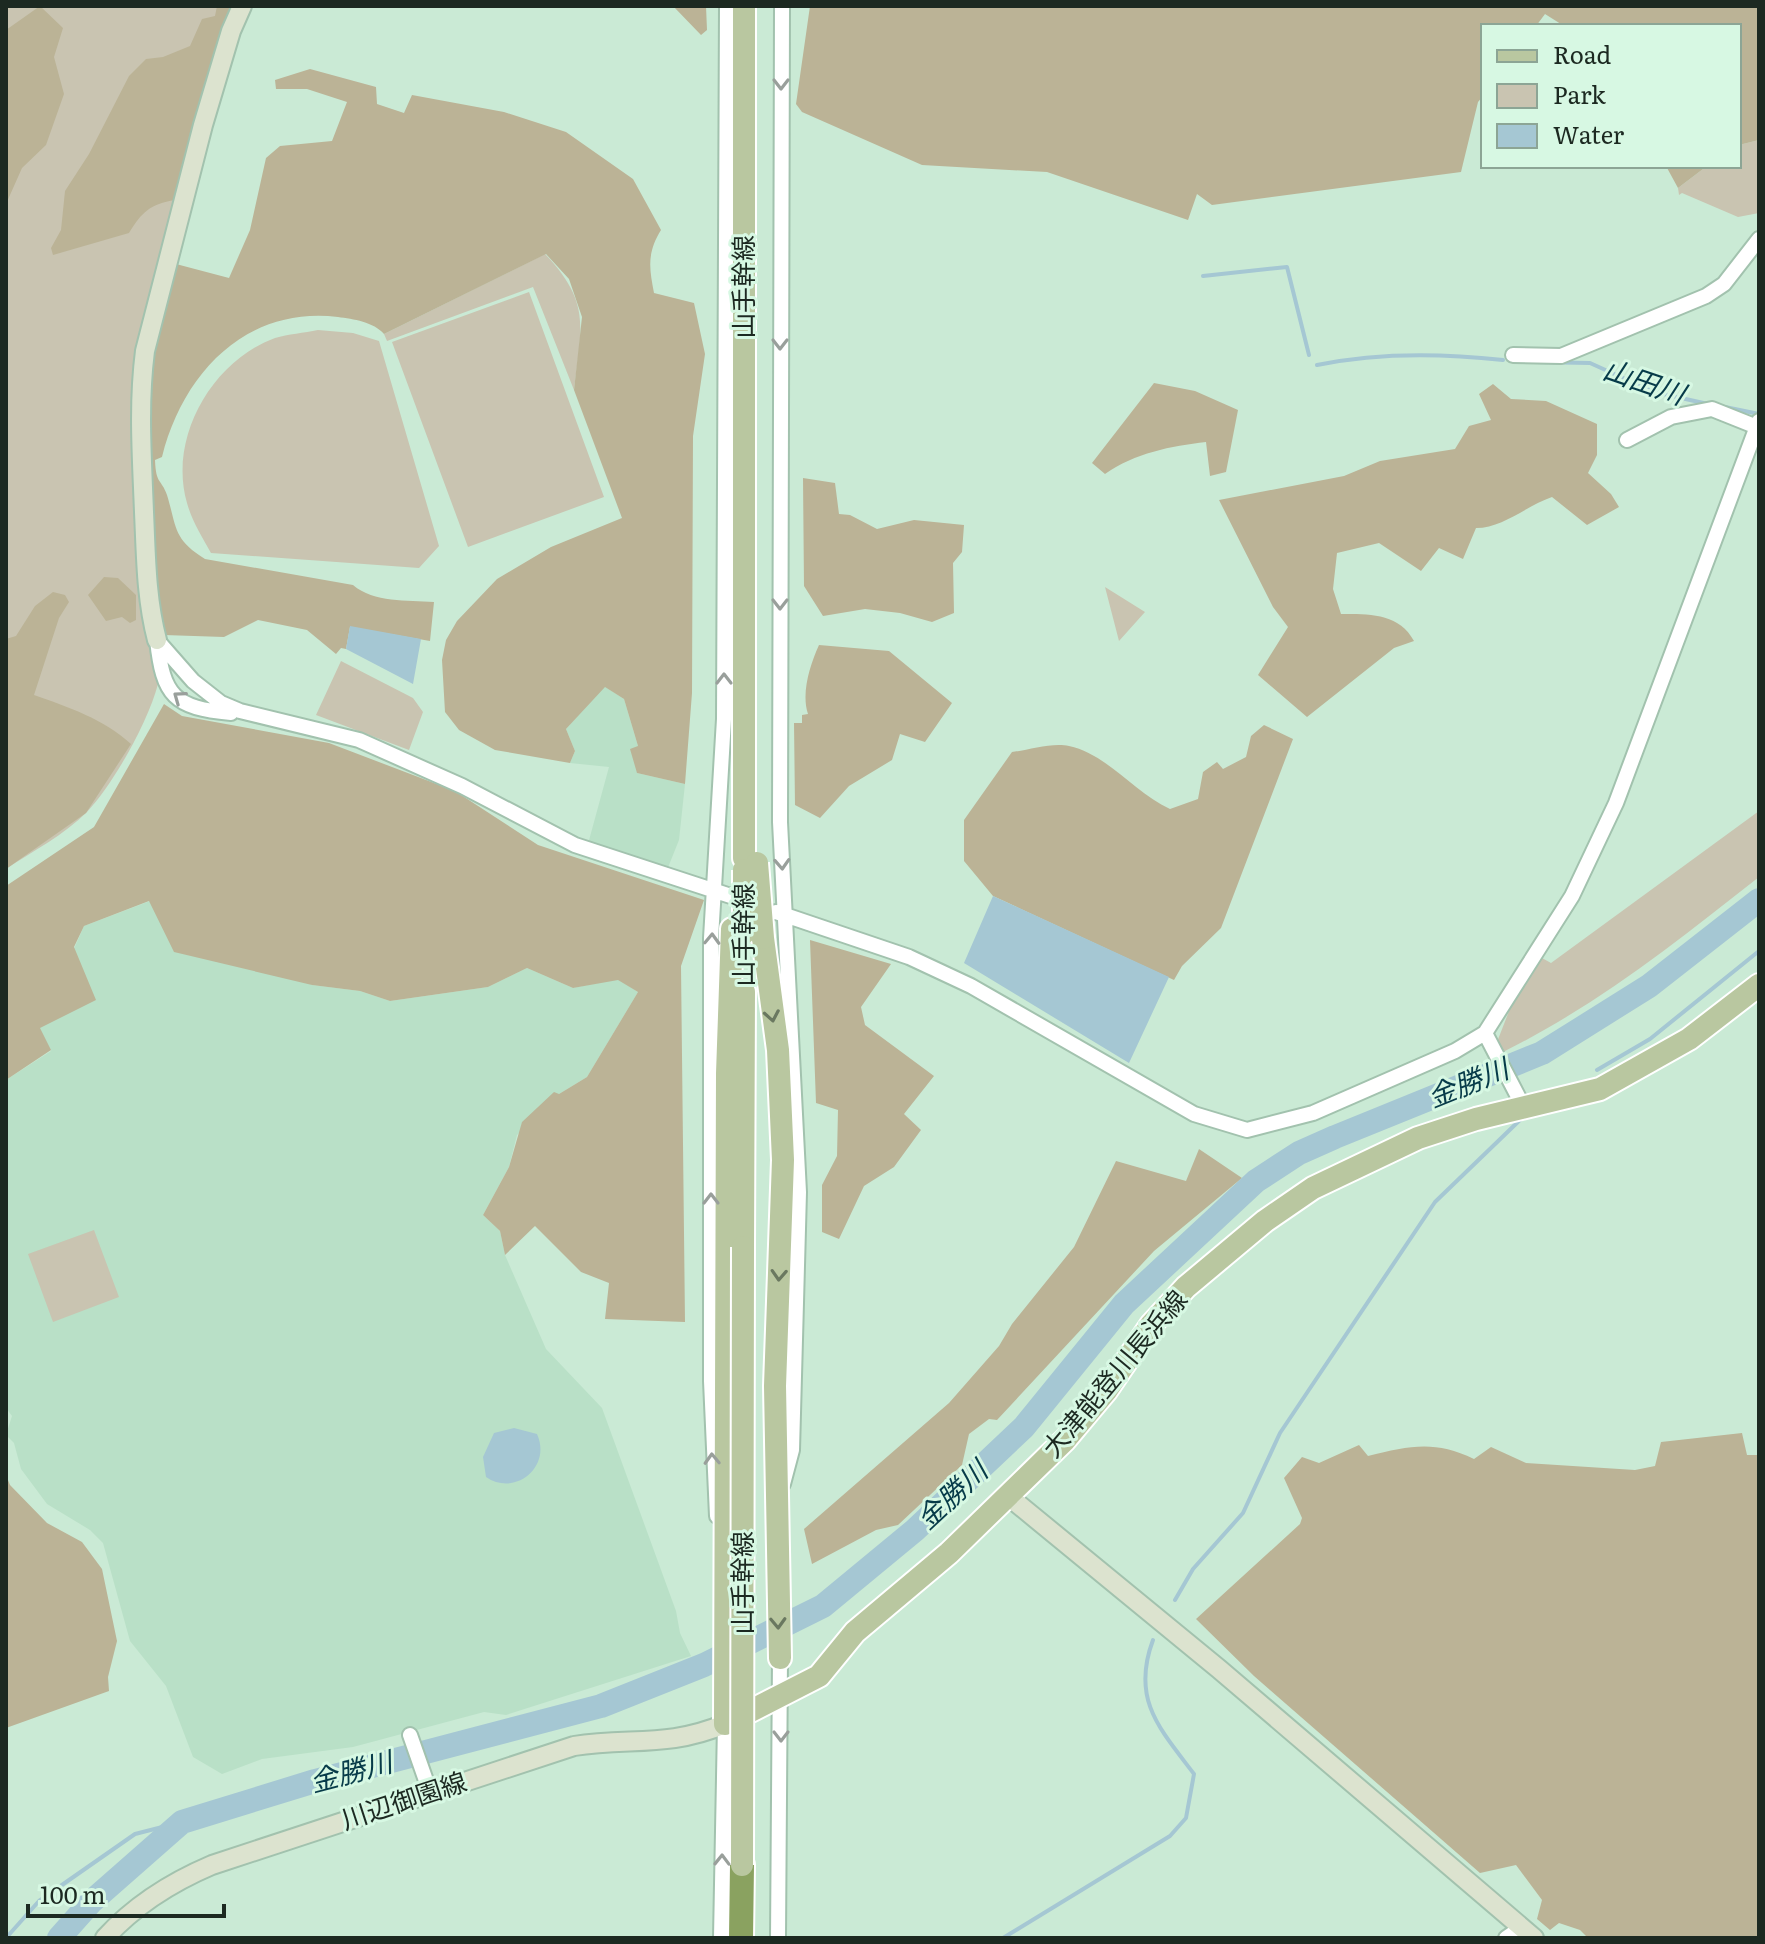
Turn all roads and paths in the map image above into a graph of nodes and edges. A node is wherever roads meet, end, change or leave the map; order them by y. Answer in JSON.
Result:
{"nodes":[{"id":1,"x":242,"y":6,"type":"edge"},
{"id":2,"x":727,"y":6,"type":"edge"},
{"id":3,"x":744,"y":6,"type":"edge"},
{"id":4,"x":782,"y":6,"type":"edge"},
{"id":5,"x":1759,"y":239,"type":"edge"},
{"id":6,"x":1513,"y":355,"type":"dead end"},
{"id":7,"x":1758,"y":424,"type":"edge"},
{"id":8,"x":1627,"y":440,"type":"dead end"},
{"id":9,"x":157,"y":640,"type":"junction"},
{"id":10,"x":744,"y":699,"type":"junction"},
{"id":11,"x":240,"y":711,"type":"junction"},
{"id":12,"x":746,"y":859,"type":"junction"},
{"id":13,"x":714,"y":889,"type":"junction"},
{"id":14,"x":784,"y":915,"type":"junction"},
{"id":15,"x":746,"y":933,"type":"junction"},
{"id":16,"x":1759,"y":985,"type":"edge"},
{"id":17,"x":1488,"y":1040,"type":"junction"},
{"id":18,"x":1521,"y":1102,"type":"junction"},
{"id":19,"x":1007,"y":1495,"type":"junction"},
{"id":20,"x":777,"y":1508,"type":"junction"},
{"id":21,"x":723,"y":1564,"type":"junction"},
{"id":22,"x":780,"y":1658,"type":"joint"},
{"id":23,"x":781,"y":1698,"type":"junction"},
{"id":24,"x":725,"y":1724,"type":"junction"},
{"id":25,"x":410,"y":1735,"type":"dead end"},
{"id":26,"x":430,"y":1792,"type":"junction"},
{"id":27,"x":742,"y":1865,"type":"joint"},
{"id":28,"x":1521,"y":1934,"type":"edge"},
{"id":29,"x":105,"y":1938,"type":"edge"},
{"id":30,"x":721,"y":1938,"type":"edge"},
{"id":31,"x":741,"y":1938,"type":"edge"},
{"id":32,"x":778,"y":1938,"type":"edge"}],
"edges":[{"from":1,"to":9,"type":"street"},
{"from":13,"to":2,"type":"street","one_way":true},
{"from":3,"to":10,"type":"main road","name":"山手幹線"},
{"from":4,"to":14,"type":"street","one_way":true},
{"from":5,"to":6,"type":"street"},
{"from":7,"to":8,"type":"street"},
{"from":7,"to":17,"type":"street"},
{"from":9,"to":11,"type":"street"},
{"from":11,"to":9,"type":"street","one_way":true},
{"from":10,"to":12,"type":"main road"},
{"from":10,"to":12,"type":"main road","name":"山手幹線"},
{"from":11,"to":13,"type":"street"},
{"from":12,"to":15,"type":"main road","name":"山手幹線","bridge":true},
{"from":13,"to":14,"type":"street"},
{"from":21,"to":13,"type":"street","one_way":true},
{"from":14,"to":17,"type":"street"},
{"from":14,"to":20,"type":"street"},
{"from":15,"to":20,"type":"main road","one_way":true},
{"from":15,"to":21,"type":"main road"},
{"from":15,"to":27,"type":"main road","name":"山手幹線","bridge":true},
{"from":16,"to":18,"type":"main road","name":"大津能登川長浜線"},
{"from":17,"to":18,"type":"street"},
{"from":18,"to":19,"type":"main road","name":"大津能登川長浜線"},
{"from":19,"to":23,"type":"main road","name":"大津能登川長浜線"},
{"from":19,"to":28,"type":"street"},
{"from":20,"to":22,"type":"main road","one_way":true},
{"from":21,"to":24,"type":"main road"},
{"from":22,"to":23,"type":"street"},
{"from":23,"to":24,"type":"main road","name":"大津能登川長浜線"},
{"from":23,"to":32,"type":"street","one_way":true},
{"from":24,"to":26,"type":"street","name":"川辺御園線"},
{"from":30,"to":24,"type":"street","one_way":true},
{"from":25,"to":26,"type":"street"},
{"from":26,"to":29,"type":"street","name":"川辺御園線"},
{"from":27,"to":31,"type":"highway"}]}
